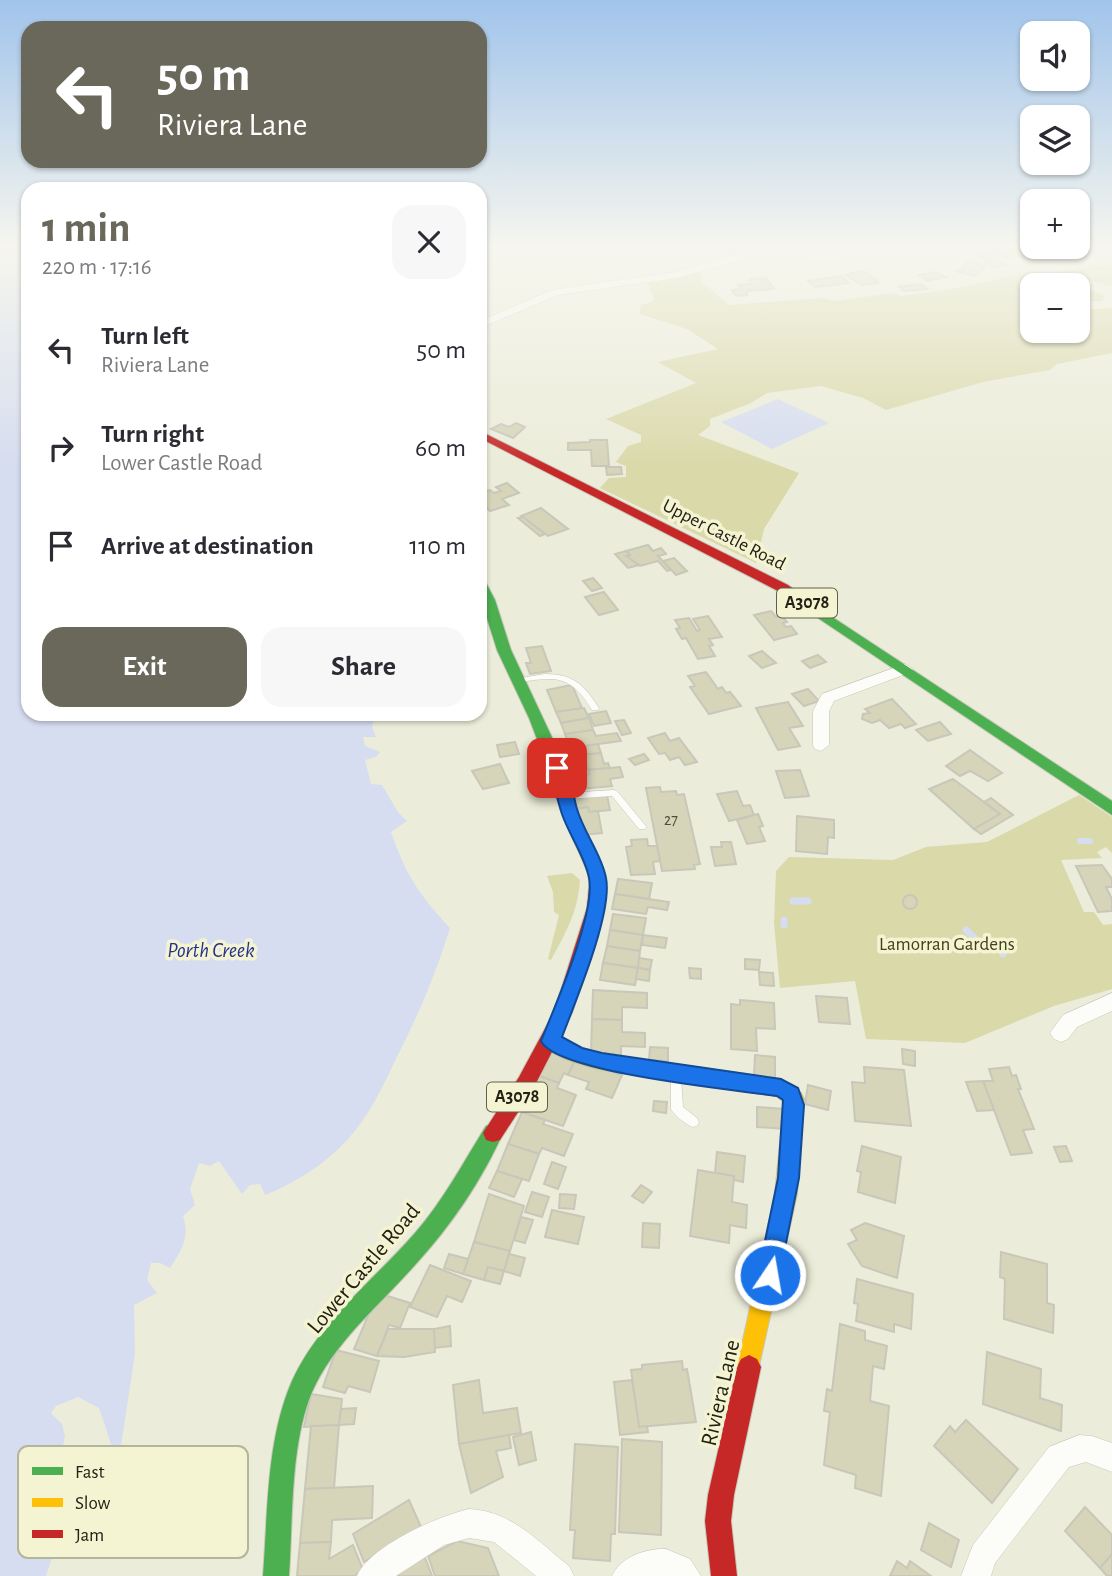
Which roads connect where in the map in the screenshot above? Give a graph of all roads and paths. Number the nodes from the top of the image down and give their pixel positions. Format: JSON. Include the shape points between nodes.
{"nodes":[{"id":1,"x":487,"y":438,"type":"edge"},
{"id":2,"x":487,"y":596,"type":"edge"},
{"id":3,"x":905,"y":669,"type":"junction"},
{"id":4,"x":519,"y":680,"type":"junction"},
{"id":5,"x":595,"y":708,"type":"dead end"},
{"id":6,"x":821,"y":745,"type":"dead end"},
{"id":7,"x":565,"y":796,"type":"junction"},
{"id":8,"x":1112,"y":809,"type":"edge"},
{"id":9,"x":642,"y":827,"type":"dead end"},
{"id":10,"x":1112,"y":1002,"type":"edge"},
{"id":11,"x":1061,"y":1033,"type":"dead end"},
{"id":12,"x":551,"y":1041,"type":"junction"},
{"id":13,"x":676,"y":1073,"type":"junction"},
{"id":14,"x":694,"y":1122,"type":"dead end"},
{"id":15,"x":1112,"y":1458,"type":"edge"},
{"id":16,"x":276,"y":1576,"type":"edge"},
{"id":17,"x":372,"y":1576,"type":"edge"},
{"id":18,"x":559,"y":1576,"type":"edge"},
{"id":19,"x":627,"y":1576,"type":"edge"},
{"id":20,"x":686,"y":1576,"type":"edge"},
{"id":21,"x":724,"y":1576,"type":"edge"},
{"id":22,"x":976,"y":1576,"type":"edge"}],
"edges":[{"from":1,"to":3,"type":"main road","name":"Upper Castle Road","number":"A3078","via":[[783,588]]},
{"from":2,"to":4,"type":"main road","name":"Lower Castle Road","number":"A3078"},
{"from":3,"to":6,"type":"street","via":[[828,698],[821,711]]},
{"from":3,"to":8,"type":"main road","name":"Upper Castle Road","number":"A3078"},
{"from":4,"to":5,"type":"lane","via":[[548,675],[568,680],[582,687]]},
{"from":4,"to":7,"type":"main road","name":"Lower Castle Road","number":"A3078","via":[[547,739]]},
{"from":7,"to":9,"type":"lane","via":[[614,793]]},
{"from":7,"to":12,"type":"main road","name":"Lower Castle Road","number":"A3078","via":[[598,877],[598,891],[592,925]]},
{"from":10,"to":11,"type":"street","via":[[1070,1021]]},
{"from":12,"to":13,"type":"main road","name":"Riviera Lane","via":[[586,1058]]},
{"from":12,"to":16,"type":"main road","name":"Lower Castle Road","number":"A3078","via":[[425,1238],[347,1322],[310,1372],[289,1431]]},
{"from":13,"to":14,"type":"lane","via":[[677,1109]]},
{"from":13,"to":21,"type":"main road","name":"Riviera Lane","via":[[781,1088],[791,1094],[794,1105],[786,1194],[721,1495]]},
{"from":15,"to":22,"type":"street","via":[[1081,1447],[1059,1457],[983,1555]]},
{"from":17,"to":18,"type":"street","via":[[411,1548],[470,1522],[501,1530]]},
{"from":19,"to":20,"type":"street","via":[[663,1563],[675,1565]]}]}
